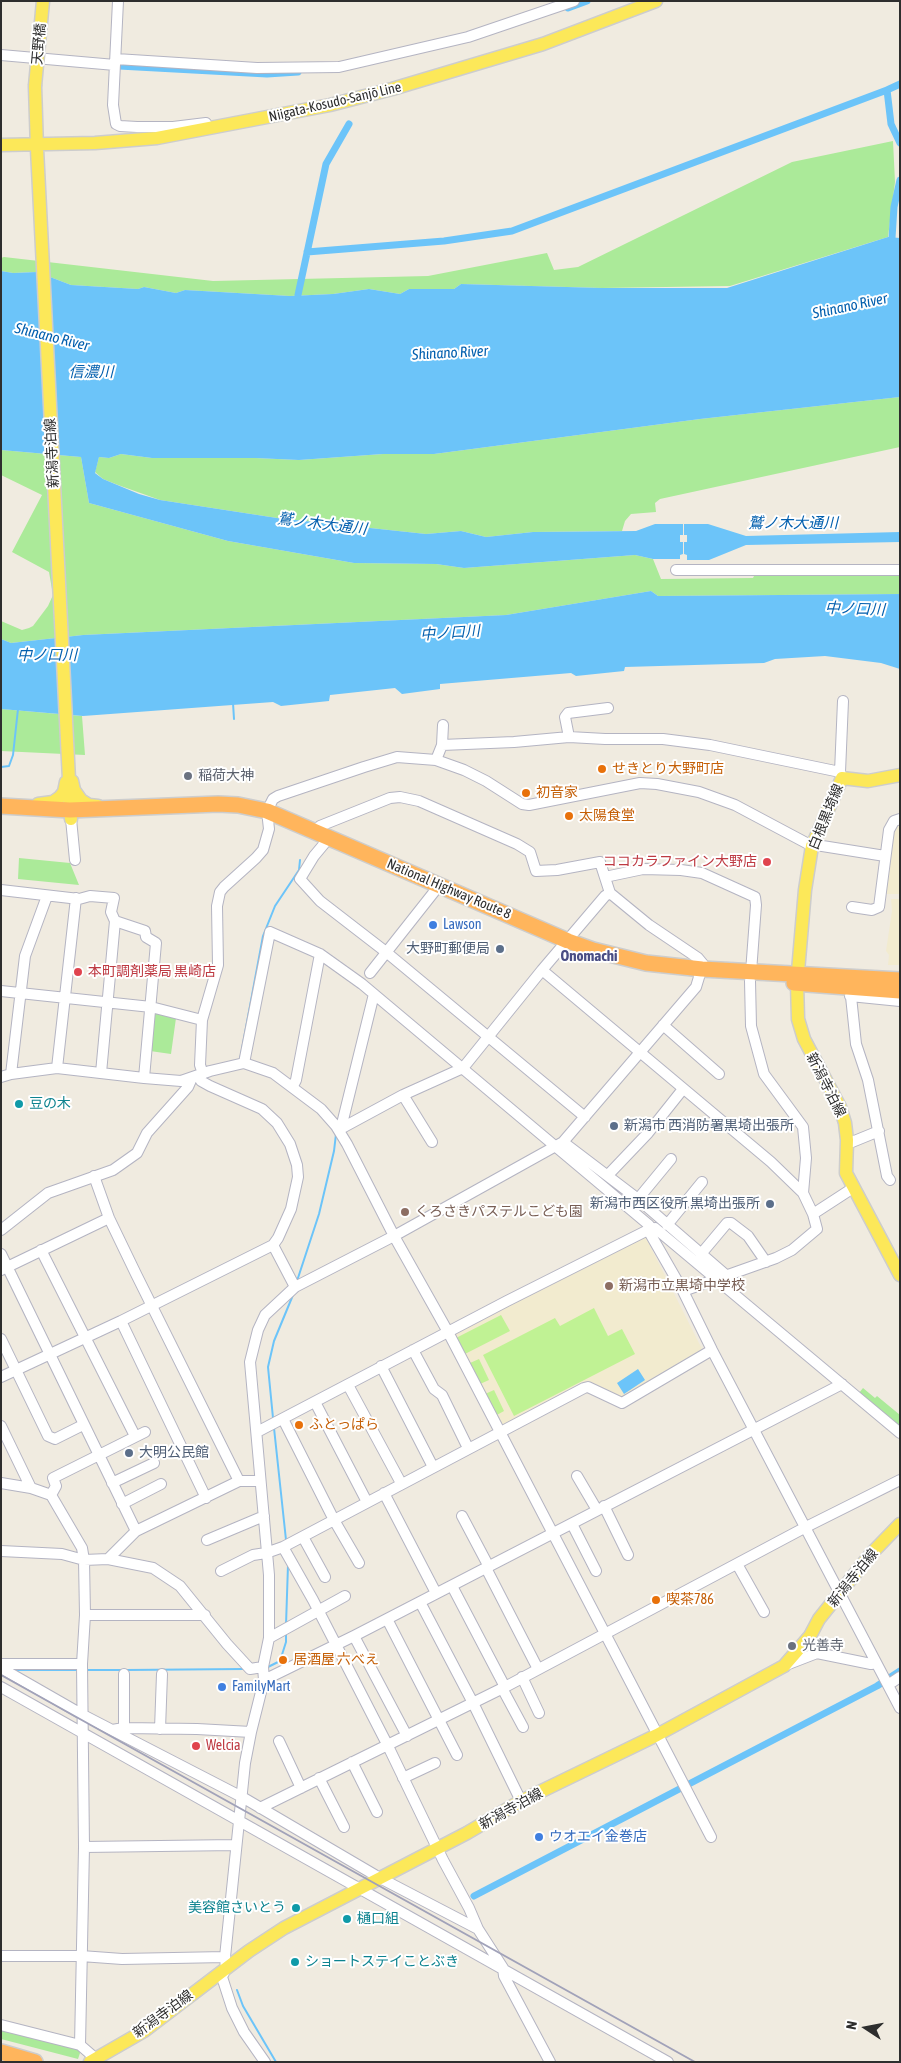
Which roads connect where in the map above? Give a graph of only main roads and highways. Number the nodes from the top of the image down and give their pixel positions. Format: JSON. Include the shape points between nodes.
{"nodes":[{"id":1,"x":43,"y":1,"type":"edge"},
{"id":2,"x":656,"y":1,"type":"edge"},
{"id":3,"x":35,"y":86,"type":"joint"},
{"id":4,"x":1,"y":145,"type":"edge"},
{"id":5,"x":37,"y":147,"type":"junction"},
{"id":6,"x":69,"y":772,"type":"junction"},
{"id":7,"x":900,"y":775,"type":"edge"},
{"id":8,"x":110,"y":809,"type":"junction"},
{"id":9,"x":4,"y":810,"type":"edge"},
{"id":10,"x":71,"y":815,"type":"junction"},
{"id":11,"x":268,"y":817,"type":"junction"},
{"id":12,"x":566,"y":943,"type":"junction"},
{"id":13,"x":797,"y":978,"type":"junction"},
{"id":14,"x":900,"y":980,"type":"edge"},
{"id":15,"x":900,"y":991,"type":"edge"},
{"id":16,"x":900,"y":1275,"type":"edge"},
{"id":17,"x":900,"y":1524,"type":"edge"},
{"id":18,"x":1,"y":2052,"type":"edge"},
{"id":19,"x":92,"y":2060,"type":"edge"},
{"id":20,"x":35,"y":2062,"type":"edge"}],
"edges":[{"from":1,"to":3,"type":"main road","name":"天野橋","bridge":true},
{"from":2,"to":5,"type":"main road","name":"Niigata-Kosudo-Sanjō Line","via":[[543,44],[392,89],[302,111],[157,138]]},
{"from":3,"to":5,"type":"main road","name":"新潟寺泊線"},
{"from":4,"to":5,"type":"main road","name":"Niigata-Kosudo-Sanjō Line"},
{"from":5,"to":6,"type":"main road","name":"新潟寺泊線"},
{"from":6,"to":8,"type":"main road","via":[[81,800]]},
{"from":6,"to":9,"type":"main road","via":[[64,792],[53,802],[17,803]]},
{"from":6,"to":10,"type":"main road","name":"新潟寺泊線"},
{"from":7,"to":13,"type":"main road","name":"白根黒埼線","via":[[868,780],[841,775],[812,846]]},
{"from":8,"to":10,"type":"highway","name":"National Highway Route 8"},
{"from":8,"to":11,"type":"highway","name":"National Highway Route 8","via":[[238,805]]},
{"from":9,"to":10,"type":"highway","name":"National Highway Route 8"},
{"from":10,"to":11,"type":"highway","name":"National Highway Route 8","via":[[220,814]]},
{"from":11,"to":12,"type":"highway","name":"National Highway Route 8","via":[[434,892]]},
{"from":11,"to":12,"type":"highway","name":"National Highway Route 8","via":[[315,831]]},
{"from":12,"to":13,"type":"highway","name":"National Highway Route 8","via":[[584,955],[656,974]]},
{"from":13,"to":14,"type":"highway","name":"National Highway Route 8"},
{"from":13,"to":15,"type":"highway","name":"National Highway Route 8","via":[[850,992]]},
{"from":13,"to":16,"type":"main road","name":"新潟寺泊線","via":[[798,1019],[804,1039],[845,1122],[846,1173]]},
{"from":17,"to":19,"type":"main road","name":"新潟寺泊線","via":[[870,1555],[784,1666],[284,1928],[226,1962],[144,2031]]},
{"from":18,"to":20,"type":"highway"}]}
